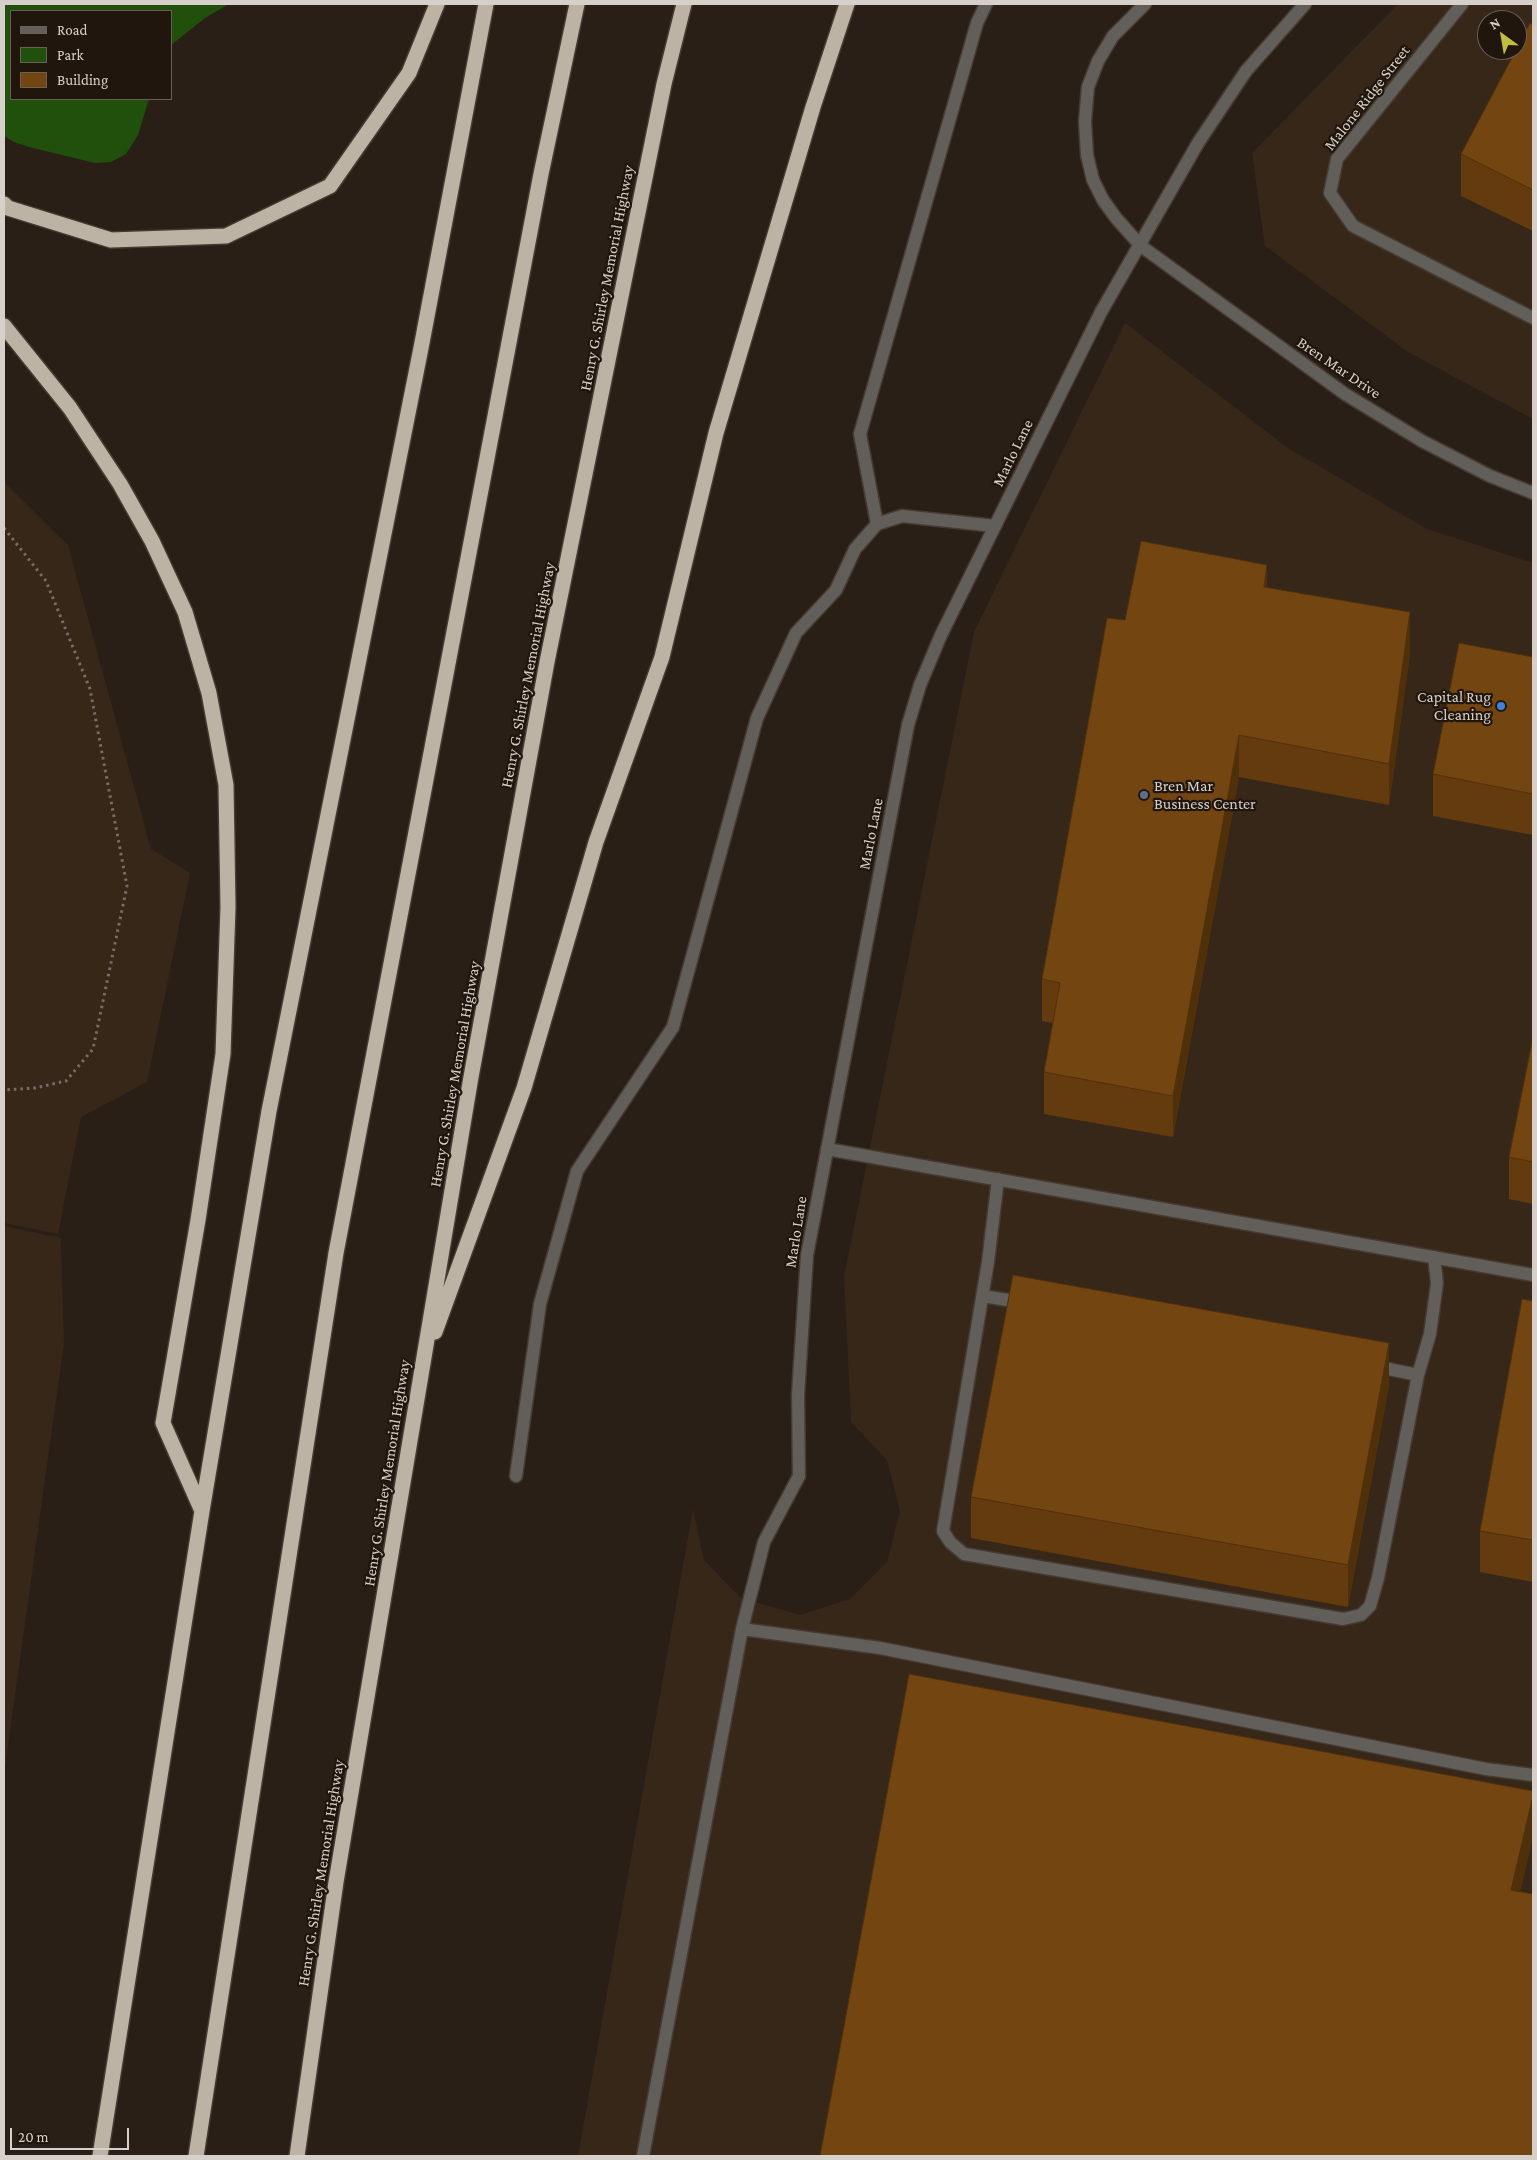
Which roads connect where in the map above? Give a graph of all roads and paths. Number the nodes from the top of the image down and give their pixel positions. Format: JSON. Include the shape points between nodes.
{"nodes":[{"id":1,"x":437,"y":4,"type":"edge"},
{"id":2,"x":486,"y":4,"type":"edge"},
{"id":3,"x":577,"y":4,"type":"edge"},
{"id":4,"x":684,"y":4,"type":"edge"},
{"id":5,"x":849,"y":4,"type":"edge"},
{"id":6,"x":986,"y":4,"type":"edge"},
{"id":7,"x":1145,"y":4,"type":"edge"},
{"id":8,"x":1304,"y":4,"type":"edge"},
{"id":9,"x":1462,"y":4,"type":"edge"},
{"id":10,"x":4,"y":204,"type":"edge"},
{"id":11,"x":1141,"y":246,"type":"junction"},
{"id":12,"x":1533,"y":318,"type":"edge"},
{"id":13,"x":4,"y":326,"type":"edge"},
{"id":14,"x":1533,"y":493,"type":"edge"},
{"id":15,"x":877,"y":524,"type":"junction"},
{"id":16,"x":995,"y":526,"type":"junction"},
{"id":17,"x":4,"y":528,"type":"edge"},
{"id":18,"x":4,"y":1090,"type":"edge"},
{"id":19,"x":827,"y":1149,"type":"junction"},
{"id":20,"x":998,"y":1179,"type":"junction"},
{"id":21,"x":1434,"y":1257,"type":"junction"},
{"id":22,"x":1533,"y":1275,"type":"edge"},
{"id":23,"x":983,"y":1296,"type":"junction"},
{"id":24,"x":1041,"y":1305,"type":"edge"},
{"id":25,"x":1360,"y":1363,"type":"edge"},
{"id":26,"x":422,"y":1366,"type":"junction"},
{"id":27,"x":1418,"y":1374,"type":"junction"},
{"id":28,"x":516,"y":1476,"type":"dead end"},
{"id":29,"x":202,"y":1511,"type":"junction"},
{"id":30,"x":742,"y":1629,"type":"junction"},
{"id":31,"x":1533,"y":1774,"type":"edge"},
{"id":32,"x":100,"y":2156,"type":"edge"},
{"id":33,"x":196,"y":2156,"type":"edge"},
{"id":34,"x":296,"y":2156,"type":"edge"},
{"id":35,"x":643,"y":2156,"type":"edge"}],
"edges":[{"from":1,"to":10,"type":"highway","via":[[409,73],[330,186],[226,236],[111,240],[8,208]]},
{"from":2,"to":29,"type":"highway","via":[[269,1111]]},
{"from":3,"to":33,"type":"highway","via":[[541,174],[336,1254]]},
{"from":4,"to":26,"type":"highway","name":"Henry G. Shirley Memorial Highway","via":[[662,93],[547,662]]},
{"from":5,"to":26,"type":"highway","via":[[839,27],[716,433],[662,658],[596,842],[524,1088]]},
{"from":6,"to":15,"type":"street","via":[[977,23],[860,434]]},
{"from":7,"to":11,"type":"street","name":"Bren Mar Drive","via":[[1113,36],[1098,61],[1088,87],[1085,121],[1087,155],[1093,180],[1102,200]]},
{"from":8,"to":11,"type":"street","via":[[1246,71],[1198,143]]},
{"from":9,"to":12,"type":"street","name":"Malone Ridge Street","via":[[1337,159],[1330,193],[1353,226]]},
{"from":11,"to":14,"type":"street","name":"Bren Mar Drive","via":[[1345,394],[1422,441],[1490,476]]},
{"from":11,"to":16,"type":"street","name":"Marlo Lane","via":[[1101,312]]},
{"from":13,"to":29,"type":"highway","via":[[70,408],[120,484],[152,541],[188,621],[209,693],[226,785],[228,907],[223,1054],[163,1423]]},
{"from":15,"to":16,"type":"street","via":[[902,516]]},
{"from":15,"to":28,"type":"street","via":[[855,549],[836,590],[796,633],[757,718],[673,1027],[577,1171],[540,1304]]},
{"from":16,"to":19,"type":"street","name":"Marlo Lane","via":[[941,636],[920,685],[908,725]]},
{"from":17,"to":18,"type":"path","via":[[46,581],[90,689],[127,886],[93,1049],[66,1081]]},
{"from":19,"to":20,"type":"street"},
{"from":19,"to":30,"type":"street","name":"Marlo Lane","via":[[807,1255],[798,1395],[799,1476],[764,1542]]},
{"from":20,"to":21,"type":"street"},
{"from":20,"to":23,"type":"street"},
{"from":21,"to":22,"type":"street"},
{"from":21,"to":27,"type":"street","via":[[1437,1283],[1430,1334]]},
{"from":23,"to":24,"type":"street"},
{"from":23,"to":27,"type":"street","via":[[943,1531],[964,1554],[1343,1619],[1361,1616],[1370,1606],[1378,1578]]},
{"from":25,"to":27,"type":"street"},
{"from":26,"to":34,"type":"highway","name":"Henry G. Shirley Memorial Highway","via":[[336,1882]]},
{"from":29,"to":32,"type":"highway"},
{"from":30,"to":31,"type":"street","via":[[880,1648],[1477,1767]]},
{"from":30,"to":35,"type":"street"}]}
